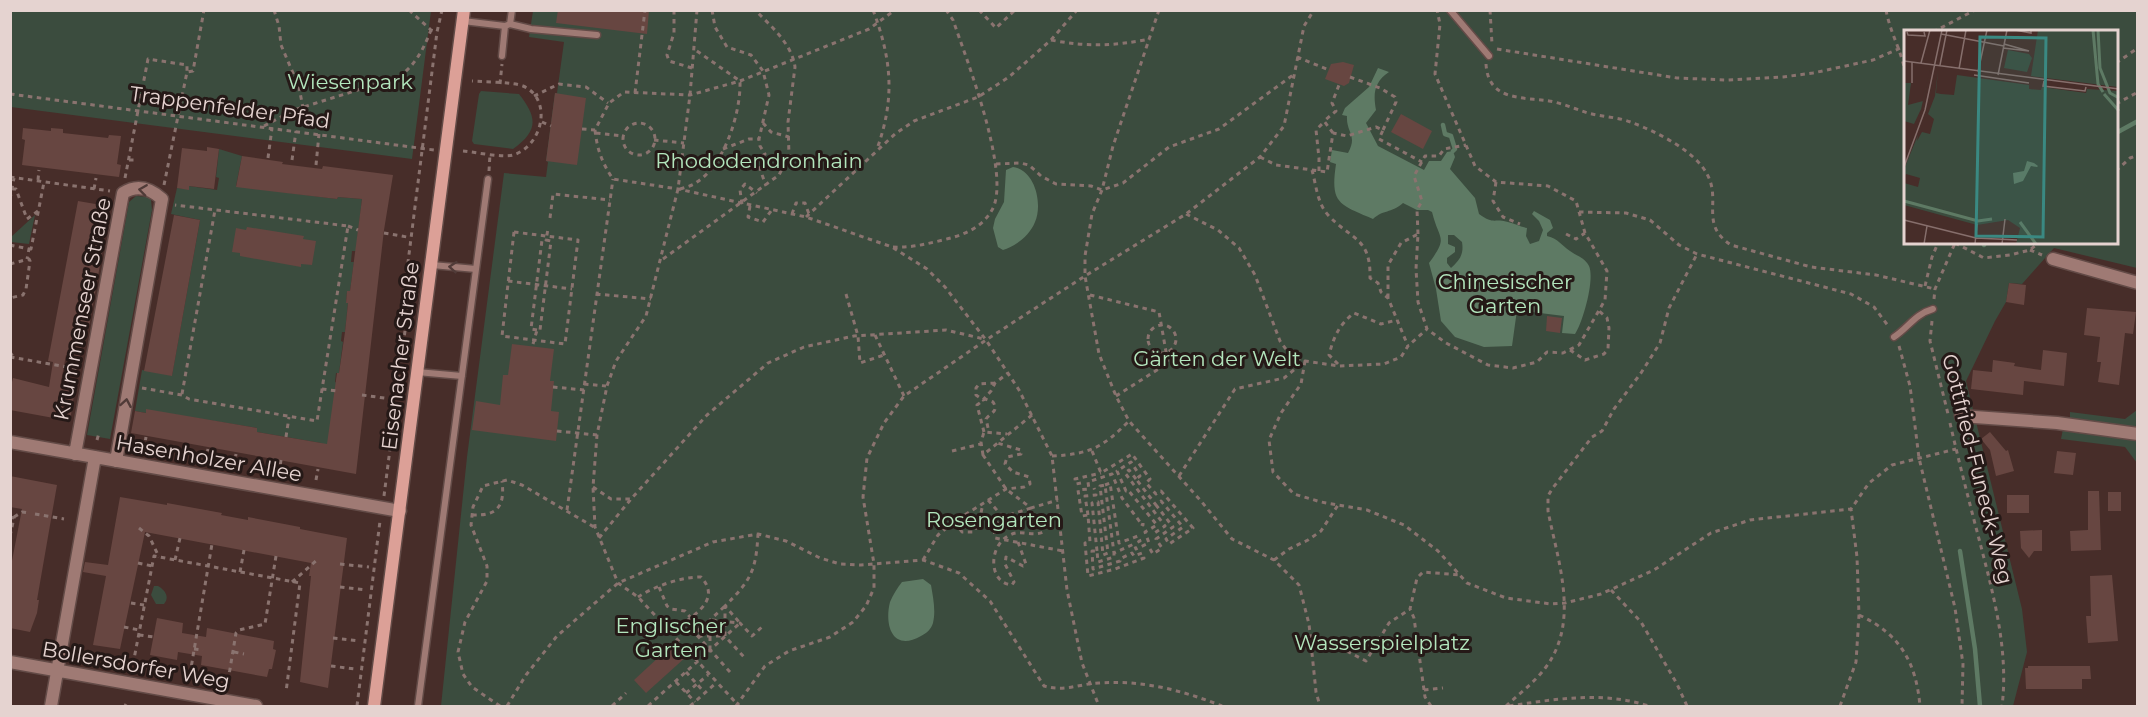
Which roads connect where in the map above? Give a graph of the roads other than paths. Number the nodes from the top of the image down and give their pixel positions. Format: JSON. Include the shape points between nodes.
{"nodes":[{"id":1,"x":512,"y":10,"type":"edge"},
{"id":2,"x":1450,"y":10,"type":"edge"},
{"id":3,"x":463,"y":16,"type":"edge"},
{"id":4,"x":508,"y":25,"type":"junction"},
{"id":5,"x":597,"y":35,"type":"dead end"},
{"id":6,"x":502,"y":56,"type":"road end"},
{"id":7,"x":1490,"y":56,"type":"road end"},
{"id":8,"x":488,"y":178,"type":"road end"},
{"id":9,"x":2053,"y":259,"type":"dead end"},
{"id":10,"x":431,"y":265,"type":"junction"},
{"id":11,"x":476,"y":269,"type":"junction"},
{"id":12,"x":2138,"y":283,"type":"edge"},
{"id":13,"x":1933,"y":309,"type":"road end"},
{"id":14,"x":1894,"y":337,"type":"road end"},
{"id":15,"x":416,"y":372,"type":"junction"},
{"id":16,"x":462,"y":376,"type":"junction"},
{"id":17,"x":1961,"y":416,"type":"dead end"},
{"id":18,"x":2138,"y":434,"type":"edge"},
{"id":19,"x":10,"y":442,"type":"edge"},
{"id":20,"x":75,"y":454,"type":"junction"},
{"id":21,"x":95,"y":457,"type":"junction"},
{"id":22,"x":116,"y":461,"type":"junction"},
{"id":23,"x":400,"y":511,"type":"junction"},
{"id":24,"x":10,"y":662,"type":"edge"},
{"id":25,"x":57,"y":671,"type":"junction"},
{"id":26,"x":51,"y":706,"type":"edge"},
{"id":27,"x":256,"y":706,"type":"edge"},
{"id":28,"x":374,"y":706,"type":"edge"},
{"id":29,"x":418,"y":706,"type":"edge"}],
"edges":[{"from":1,"to":4,"type":"lane"},
{"from":2,"to":7,"type":"lane"},
{"from":3,"to":4,"type":"lane"},
{"from":3,"to":10,"type":"street","name":"Eisenacher Straße"},
{"from":4,"to":5,"type":"lane"},
{"from":4,"to":6,"type":"lane"},
{"from":8,"to":11,"type":"lane"},
{"from":9,"to":12,"type":"street"},
{"from":11,"to":10,"type":"lane","one_way":true},
{"from":10,"to":15,"type":"street","name":"Eisenacher Straße"},
{"from":11,"to":16,"type":"lane"},
{"from":13,"to":14,"type":"lane","via":[[1922,312]]},
{"from":15,"to":16,"type":"lane"},
{"from":15,"to":23,"type":"street","name":"Eisenacher Straße"},
{"from":16,"to":29,"type":"lane"},
{"from":17,"to":18,"type":"street"},
{"from":19,"to":20,"type":"street","name":"Hasenholzer Allee"},
{"from":20,"to":21,"type":"street","name":"Hasenholzer Allee"},
{"from":22,"to":20,"type":"street","name":"Krummenseer Straße","one_way":true,"via":[[161,201],[153,191],[143,188],[123,193]]},
{"from":21,"to":22,"type":"street","name":"Hasenholzer Allee"},
{"from":21,"to":25,"type":"street"},
{"from":22,"to":23,"type":"street","name":"Hasenholzer Allee"},
{"from":23,"to":28,"type":"street","name":"Eisenacher Straße"},
{"from":24,"to":25,"type":"street","name":"Bollersdorfer Weg"},
{"from":25,"to":26,"type":"street"},
{"from":25,"to":27,"type":"street","name":"Bollersdorfer Weg"}]}
